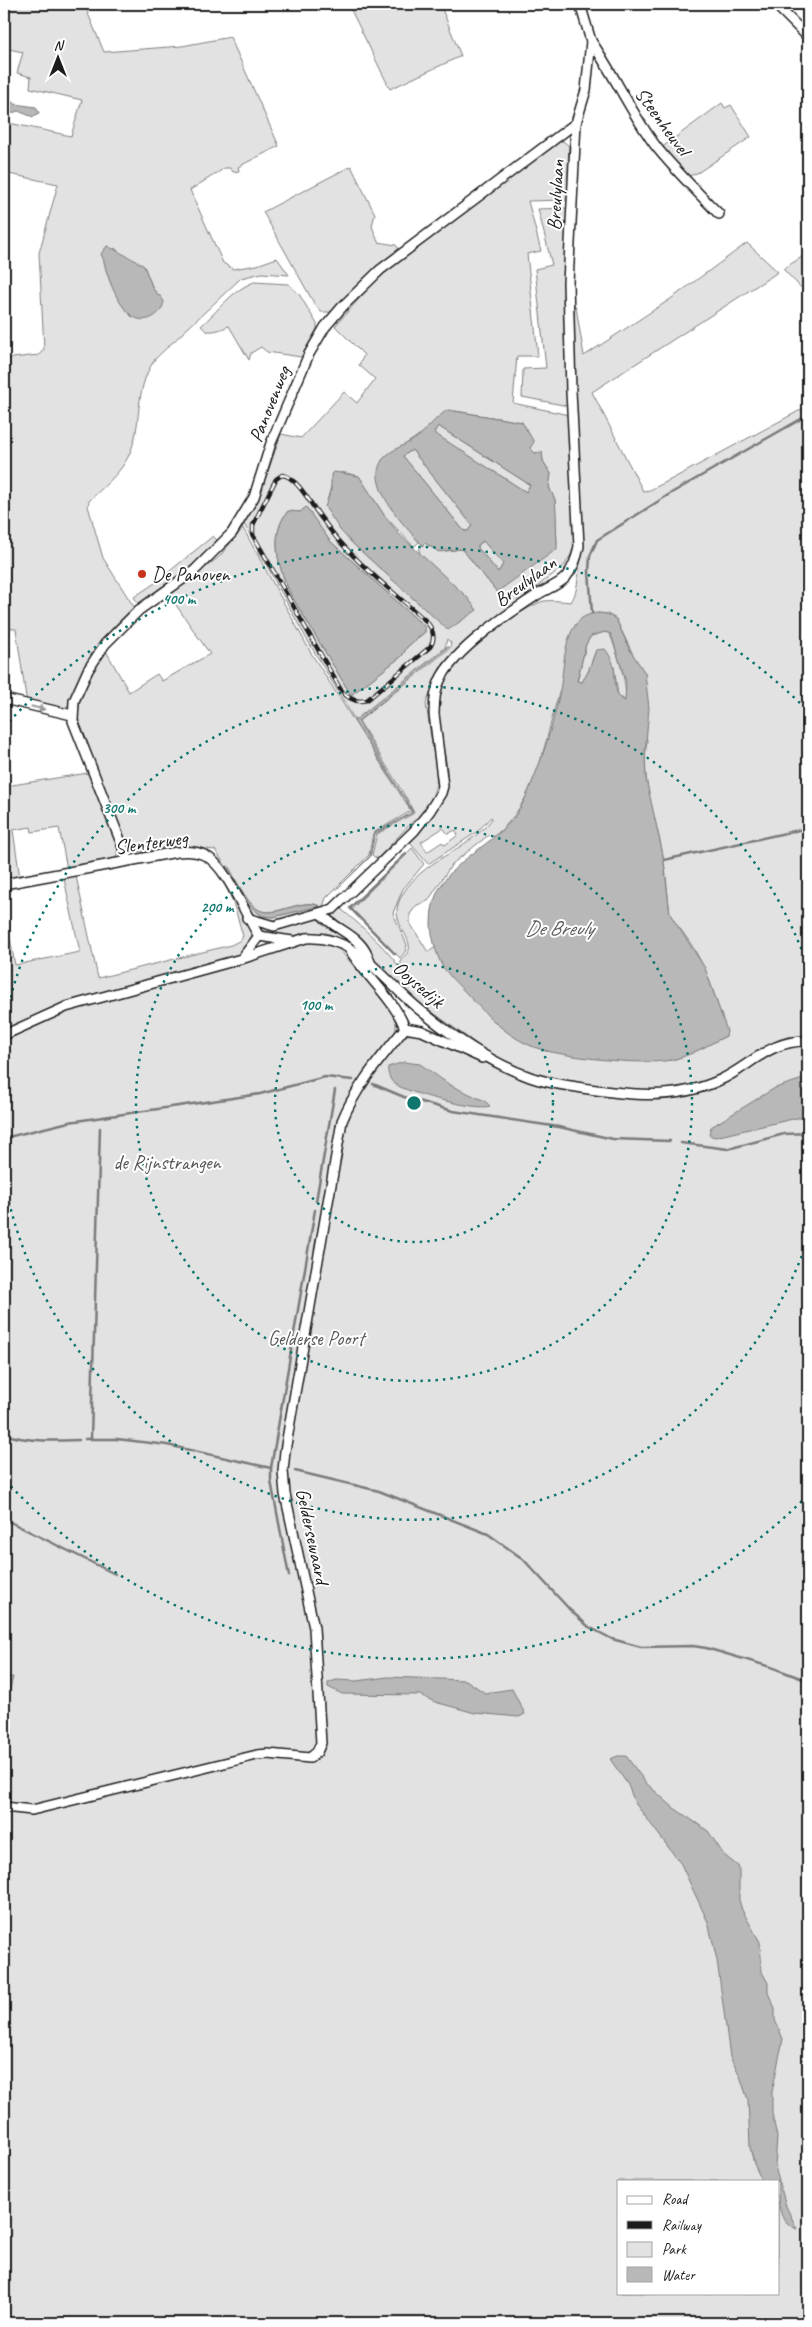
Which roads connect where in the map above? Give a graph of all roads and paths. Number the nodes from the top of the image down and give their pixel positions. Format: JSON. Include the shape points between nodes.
{"nodes":[{"id":1,"x":580,"y":4,"type":"edge"},
{"id":2,"x":775,"y":4,"type":"edge"},
{"id":3,"x":808,"y":37,"type":"edge"},
{"id":4,"x":591,"y":40,"type":"junction"},
{"id":5,"x":576,"y":123,"type":"junction"},
{"id":6,"x":719,"y":214,"type":"dead end"},
{"id":7,"x":4,"y":699,"type":"edge"},
{"id":8,"x":72,"y":715,"type":"junction"},
{"id":9,"x":128,"y":860,"type":"junction"},
{"id":10,"x":4,"y":884,"type":"edge"},
{"id":11,"x":321,"y":914,"type":"junction"},
{"id":12,"x":247,"y":918,"type":"junction"},
{"id":13,"x":259,"y":936,"type":"junction"},
{"id":14,"x":294,"y":941,"type":"junction"},
{"id":15,"x":348,"y":947,"type":"junction"},
{"id":16,"x":241,"y":959,"type":"junction"},
{"id":17,"x":371,"y":964,"type":"junction"},
{"id":18,"x":405,"y":1028,"type":"junction"},
{"id":19,"x":4,"y":1035,"type":"edge"},
{"id":20,"x":808,"y":1041,"type":"edge"},
{"id":21,"x":492,"y":1060,"type":"junction"},
{"id":22,"x":4,"y":1807,"type":"edge"}],
"edges":[{"from":1,"to":4,"type":"street"},
{"from":2,"to":3,"type":"street"},
{"from":4,"to":5,"type":"street","via":[[586,90]]},
{"from":4,"to":6,"type":"street","name":"Steenheuvel","via":[[657,148]]},
{"from":5,"to":8,"type":"street","name":"Panovenweg","via":[[380,270],[343,306],[309,354],[272,443],[254,497],[232,533],[194,571],[139,610],[105,644],[88,670],[74,701]]},
{"from":5,"to":11,"type":"street","name":"Breulylaan","via":[[568,283],[577,558],[564,579],[511,612],[450,664],[440,681],[434,702],[443,778],[441,793],[414,831],[340,903]]},
{"from":7,"to":8,"type":"street","one_way":true},
{"from":8,"to":9,"type":"street"},
{"from":9,"to":10,"type":"street","name":"Slenterweg"},
{"from":9,"to":12,"type":"street","name":"Slenterweg","via":[[182,852],[205,855],[221,868]]},
{"from":11,"to":12,"type":"street","name":"Breulylaan","via":[[274,926]]},
{"from":11,"to":17,"type":"street","via":[[355,938],[368,954]]},
{"from":12,"to":13,"type":"street","name":"Slenterweg"},
{"from":13,"to":14,"type":"street"},
{"from":13,"to":16,"type":"street"},
{"from":14,"to":15,"type":"street","name":"Ooysedijk","via":[[327,938]]},
{"from":14,"to":16,"type":"street","name":"Ooysedijk"},
{"from":15,"to":17,"type":"street","name":"Ooysedijk"},
{"from":15,"to":18,"type":"street","via":[[398,1011]]},
{"from":16,"to":19,"type":"street","name":"Ooysedijk","via":[[66,1007]]},
{"from":17,"to":21,"type":"street","name":"Ooysedijk","via":[[420,1011]]},
{"from":18,"to":21,"type":"street","via":[[422,1031]]},
{"from":18,"to":22,"type":"street","name":"Geldersewaard","via":[[361,1084],[342,1121],[285,1451],[285,1494],[314,1628],[321,1718],[321,1742],[317,1752],[310,1758],[257,1755],[32,1810]]},
{"from":20,"to":21,"type":"street","name":"Ooysedijk","via":[[778,1045],[720,1080],[700,1088],[660,1096],[621,1094],[531,1078]]}]}
